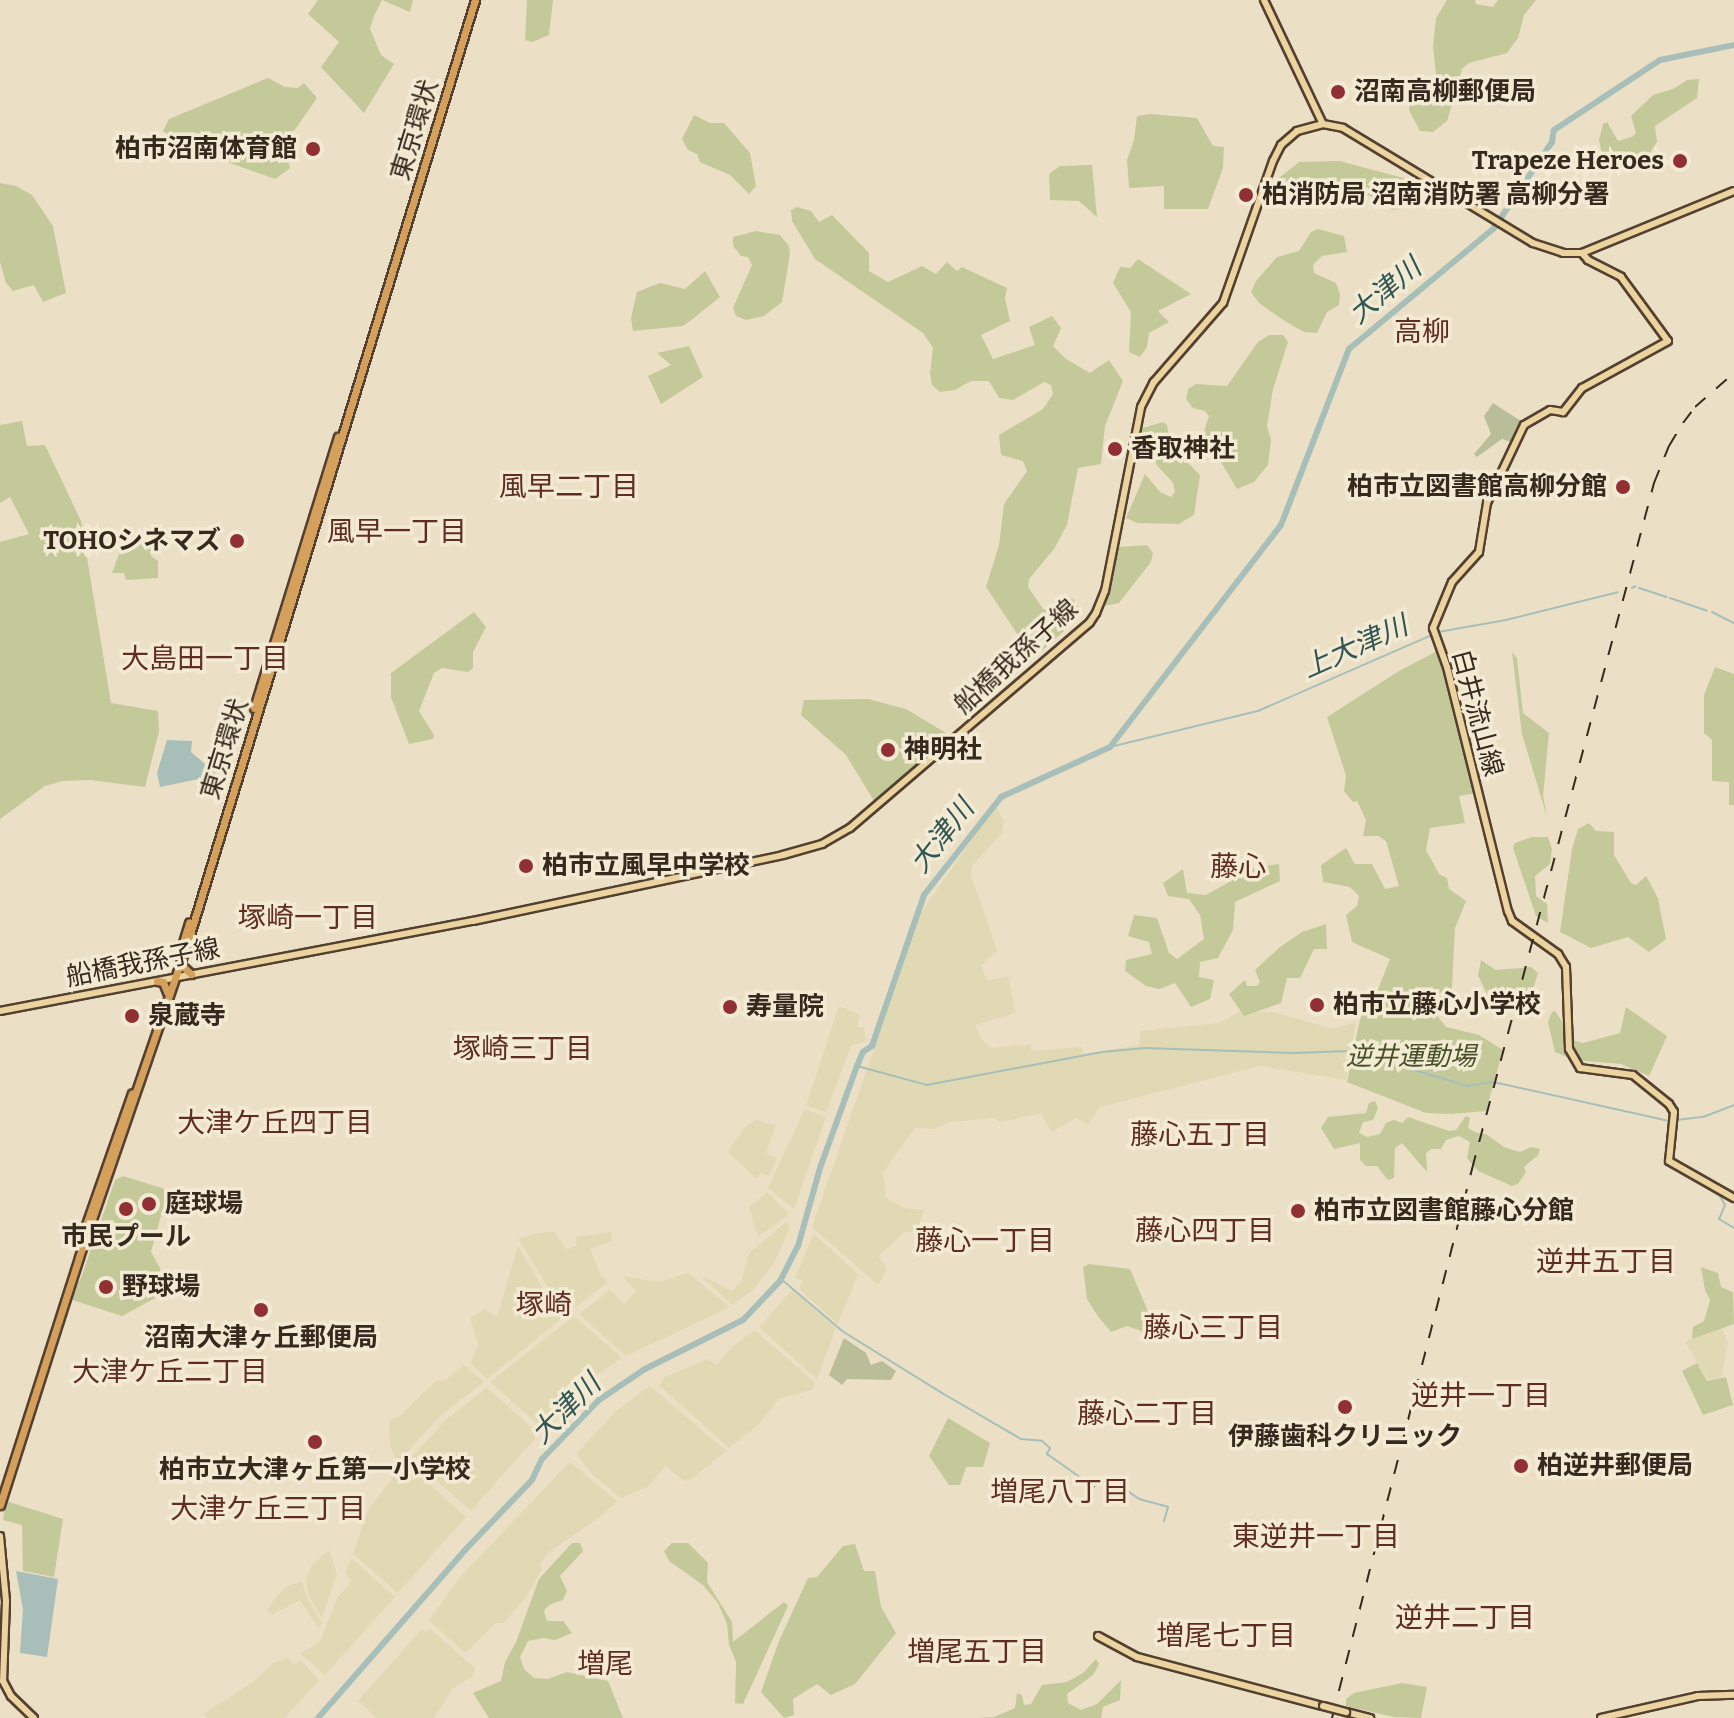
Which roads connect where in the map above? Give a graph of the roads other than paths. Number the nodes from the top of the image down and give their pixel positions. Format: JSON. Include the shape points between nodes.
{"nodes":[{"id":1,"x":473,"y":0,"type":"edge"},
{"id":2,"x":1264,"y":0,"type":"edge"},
{"id":3,"x":1323,"y":124,"type":"junction"},
{"id":4,"x":1734,"y":191,"type":"edge"},
{"id":5,"x":1582,"y":253,"type":"junction"},
{"id":6,"x":180,"y":964,"type":"junction"},
{"id":7,"x":191,"y":974,"type":"junction"},
{"id":8,"x":174,"y":977,"type":"junction"},
{"id":9,"x":157,"y":981,"type":"junction"},
{"id":10,"x":167,"y":992,"type":"junction"},
{"id":11,"x":0,"y":1011,"type":"edge"},
{"id":12,"x":1734,"y":1198,"type":"edge"},
{"id":13,"x":24,"y":1421,"type":"junction"},
{"id":14,"x":20,"y":1436,"type":"junction"},
{"id":15,"x":0,"y":1490,"type":"edge"},
{"id":16,"x":0,"y":1505,"type":"edge"},
{"id":17,"x":0,"y":1536,"type":"edge"},
{"id":18,"x":1098,"y":1636,"type":"dead end"},
{"id":19,"x":1734,"y":1695,"type":"edge"},
{"id":20,"x":34,"y":1718,"type":"edge"},
{"id":21,"x":1370,"y":1718,"type":"edge"},
{"id":22,"x":1601,"y":1718,"type":"edge"}],
"edges":[{"from":1,"to":6,"type":"highway","name":"東京環状"},
{"from":1,"to":8,"type":"highway","name":"東京環状"},
{"from":2,"to":3,"type":"main road"},
{"from":3,"to":5,"type":"main road","via":[[1358,135],[1552,251]]},
{"from":3,"to":7,"type":"main road","name":"船橋我孫子線","via":[[1297,131],[1281,145],[1223,303],[1144,399],[1096,613],[850,828],[822,844],[783,855]]},
{"from":4,"to":5,"type":"main road"},
{"from":5,"to":12,"type":"main road","name":"白井流山線","via":[[1621,277],[1668,341],[1582,388],[1563,412],[1550,410],[1527,422],[1487,503],[1479,552],[1452,582],[1433,628],[1508,911],[1512,921],[1558,954],[1566,967],[1569,1049],[1580,1068],[1633,1075],[1669,1104],[1674,1112],[1669,1161]]},
{"from":6,"to":7,"type":"highway"},
{"from":6,"to":8,"type":"highway","name":"東京環状"},
{"from":7,"to":8,"type":"main road","name":"船橋我孫子線"},
{"from":8,"to":9,"type":"main road","name":"船橋我孫子線"},
{"from":8,"to":10,"type":"highway","name":"東京環状"},
{"from":8,"to":13,"type":"highway","name":"東京環状"},
{"from":9,"to":10,"type":"highway"},
{"from":9,"to":11,"type":"main road","name":"船橋我孫子線"},
{"from":10,"to":13,"type":"highway","name":"東京環状"},
{"from":13,"to":14,"type":"highway","name":"東京環状"},
{"from":14,"to":15,"type":"highway","name":"東京環状"},
{"from":14,"to":16,"type":"highway","name":"東京環状"},
{"from":17,"to":20,"type":"main road","via":[[6,1601],[3,1681]]},
{"from":18,"to":21,"type":"main road","bridge":true,"via":[[1137,1657]]},
{"from":19,"to":22,"type":"main road","via":[[1698,1696]]}]}
